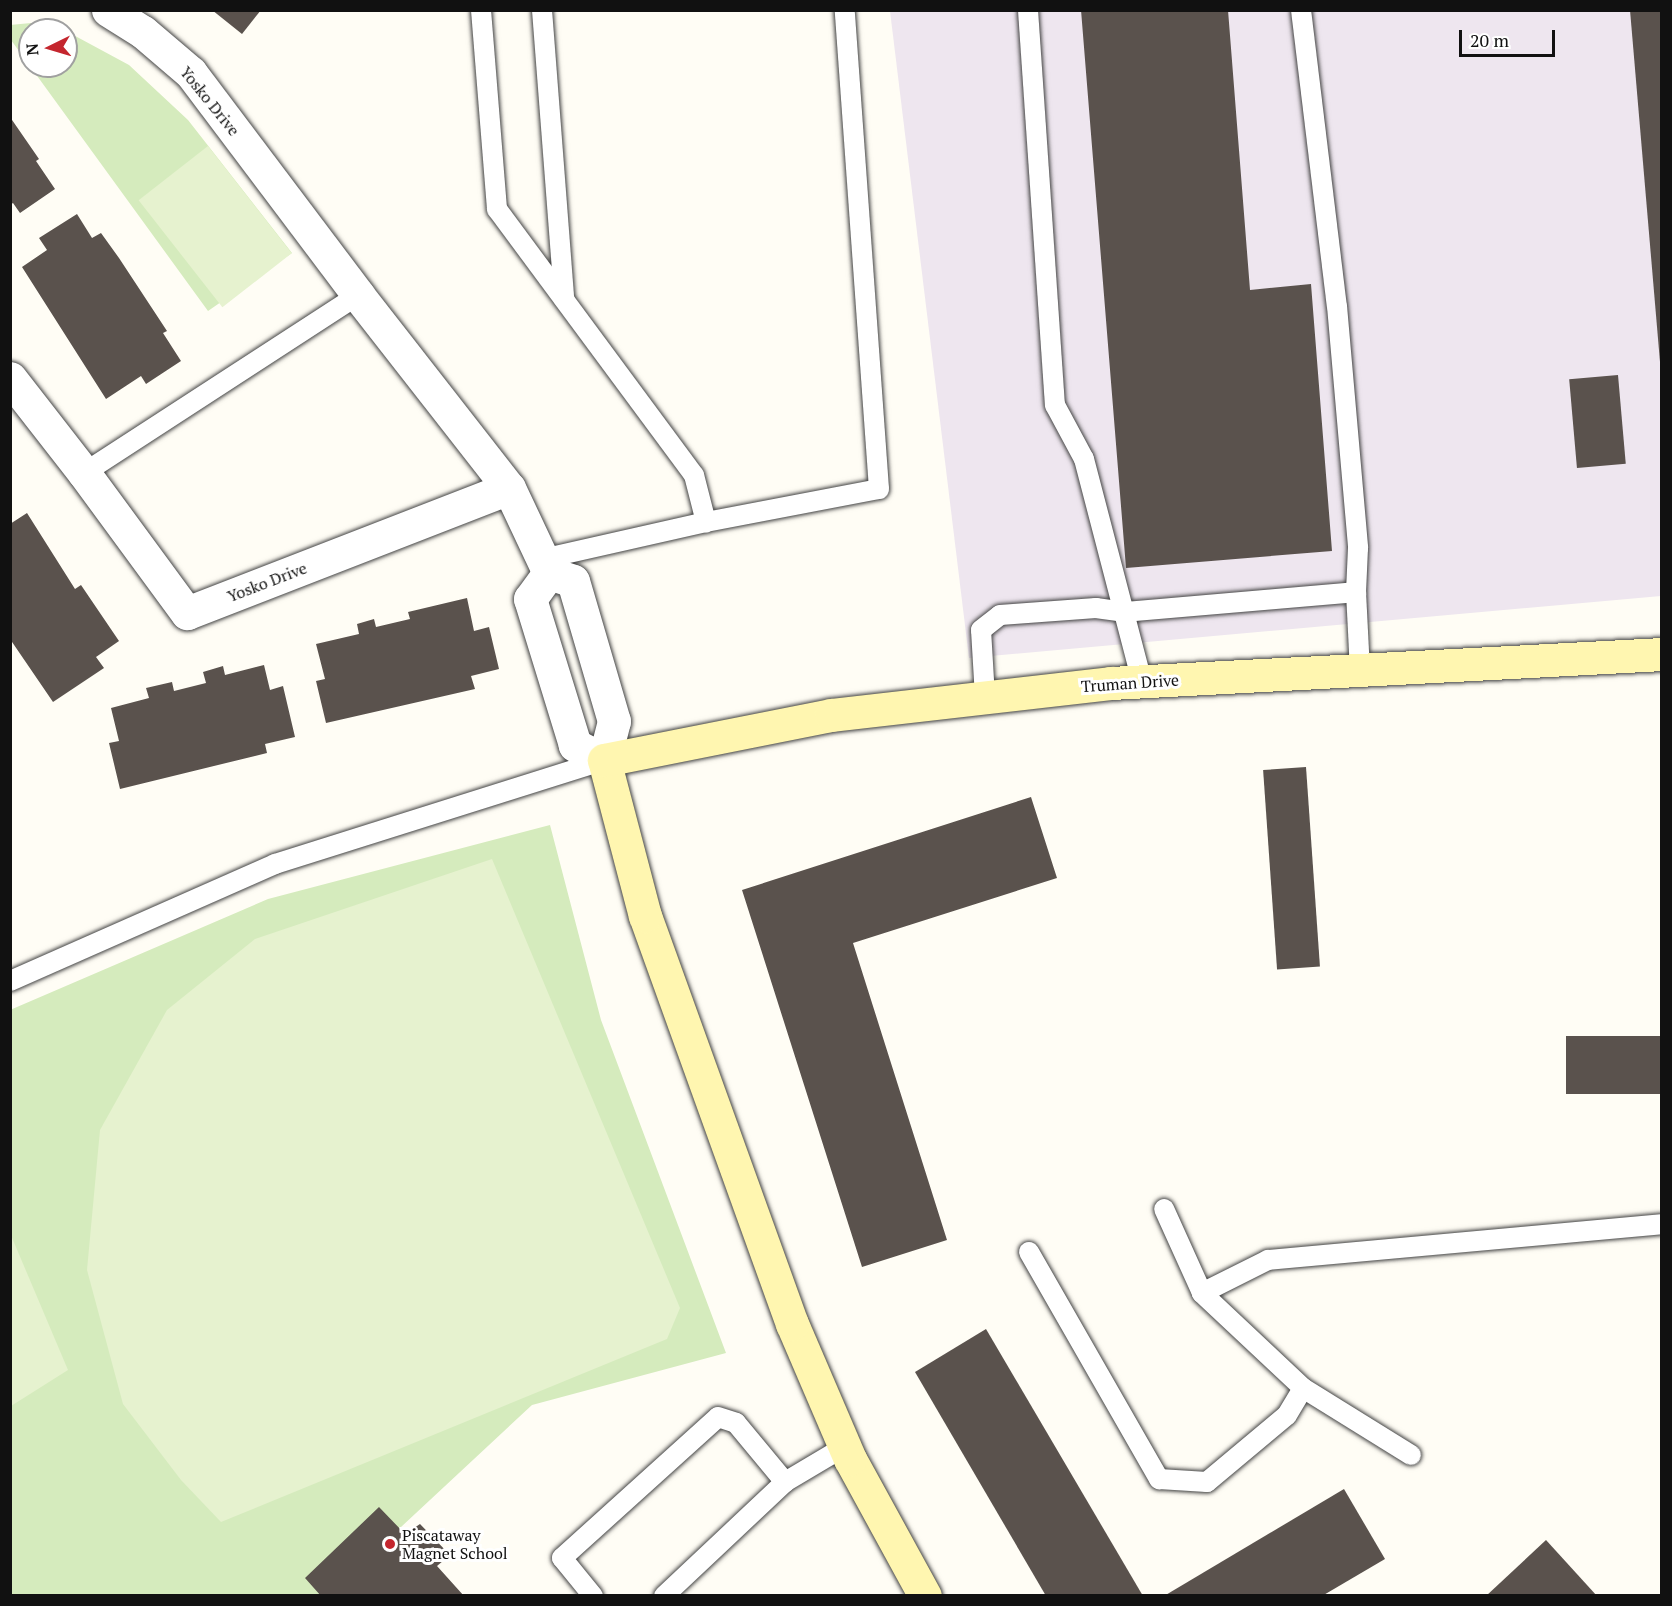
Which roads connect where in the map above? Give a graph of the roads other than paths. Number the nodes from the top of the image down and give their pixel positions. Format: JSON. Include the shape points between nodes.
{"nodes":[{"id":1,"x":108,"y":10,"type":"edge"},
{"id":2,"x":481,"y":10,"type":"edge"},
{"id":3,"x":542,"y":10,"type":"edge"},
{"id":4,"x":845,"y":10,"type":"edge"},
{"id":5,"x":1028,"y":10,"type":"edge"},
{"id":6,"x":1301,"y":10,"type":"edge"},
{"id":7,"x":358,"y":296,"type":"junction"},
{"id":8,"x":564,"y":299,"type":"junction"},
{"id":9,"x":10,"y":378,"type":"edge"},
{"id":10,"x":84,"y":472,"type":"junction"},
{"id":11,"x":509,"y":488,"type":"junction"},
{"id":12,"x":706,"y":522,"type":"junction"},
{"id":13,"x":546,"y":566,"type":"junction"},
{"id":14,"x":1356,"y":592,"type":"junction"},
{"id":15,"x":1124,"y":612,"type":"junction"},
{"id":16,"x":1662,"y":654,"type":"edge"},
{"id":17,"x":1360,"y":670,"type":"junction"},
{"id":18,"x":1142,"y":681,"type":"junction"},
{"id":19,"x":986,"y":697,"type":"junction"},
{"id":20,"x":604,"y":760,"type":"junction"},
{"id":21,"x":10,"y":981,"type":"edge"},
{"id":22,"x":1164,"y":1209,"type":"dead end"},
{"id":23,"x":1662,"y":1224,"type":"edge"},
{"id":24,"x":1029,"y":1252,"type":"dead end"},
{"id":25,"x":1202,"y":1293,"type":"junction"},
{"id":26,"x":1303,"y":1388,"type":"junction"},
{"id":27,"x":844,"y":1447,"type":"junction"},
{"id":28,"x":1411,"y":1455,"type":"dead end"},
{"id":29,"x":784,"y":1482,"type":"junction"},
{"id":30,"x":593,"y":1596,"type":"edge"},
{"id":31,"x":664,"y":1596,"type":"edge"},
{"id":32,"x":925,"y":1596,"type":"edge"}],
"edges":[{"from":1,"to":7,"type":"street","name":"Yosko Drive","via":[[143,32],[192,73]]},
{"from":2,"to":8,"type":"lane","via":[[497,209]]},
{"from":3,"to":8,"type":"lane"},
{"from":4,"to":12,"type":"lane","via":[[879,489]]},
{"from":5,"to":15,"type":"lane","via":[[1055,405],[1084,459]]},
{"from":6,"to":14,"type":"lane","via":[[1337,306],[1358,548]]},
{"from":7,"to":10,"type":"lane"},
{"from":7,"to":11,"type":"street","name":"Yosko Drive"},
{"from":8,"to":12,"type":"lane","via":[[694,475]]},
{"from":9,"to":10,"type":"street","name":"Yosko Drive"},
{"from":10,"to":11,"type":"street","name":"Yosko Drive","via":[[187,613]]},
{"from":11,"to":13,"type":"street","name":"Yosko Drive"},
{"from":12,"to":13,"type":"lane"},
{"from":13,"to":20,"type":"street","via":[[573,580],[581,603],[614,721]]},
{"from":13,"to":20,"type":"street","via":[[530,599],[575,745]]},
{"from":14,"to":15,"type":"lane"},
{"from":14,"to":17,"type":"lane"},
{"from":15,"to":18,"type":"lane"},
{"from":15,"to":19,"type":"lane","via":[[1096,608],[1000,615],[987,622],[981,630]]},
{"from":16,"to":17,"type":"street","name":"Truman Drive"},
{"from":17,"to":18,"type":"street","name":"Truman Drive"},
{"from":18,"to":19,"type":"street","name":"Truman Drive"},
{"from":19,"to":20,"type":"street","name":"Truman Drive","via":[[831,715]]},
{"from":20,"to":21,"type":"lane","via":[[275,864]]},
{"from":20,"to":27,"type":"street","via":[[645,916],[792,1324]]},
{"from":22,"to":25,"type":"lane"},
{"from":23,"to":25,"type":"lane","via":[[1268,1260]]},
{"from":24,"to":26,"type":"lane","via":[[1159,1479],[1207,1482],[1287,1415]]},
{"from":25,"to":26,"type":"lane"},
{"from":26,"to":28,"type":"lane"},
{"from":27,"to":29,"type":"lane"},
{"from":27,"to":32,"type":"street"},
{"from":29,"to":30,"type":"lane","via":[[736,1423],[717,1417],[562,1557]]},
{"from":29,"to":31,"type":"lane"}]}
